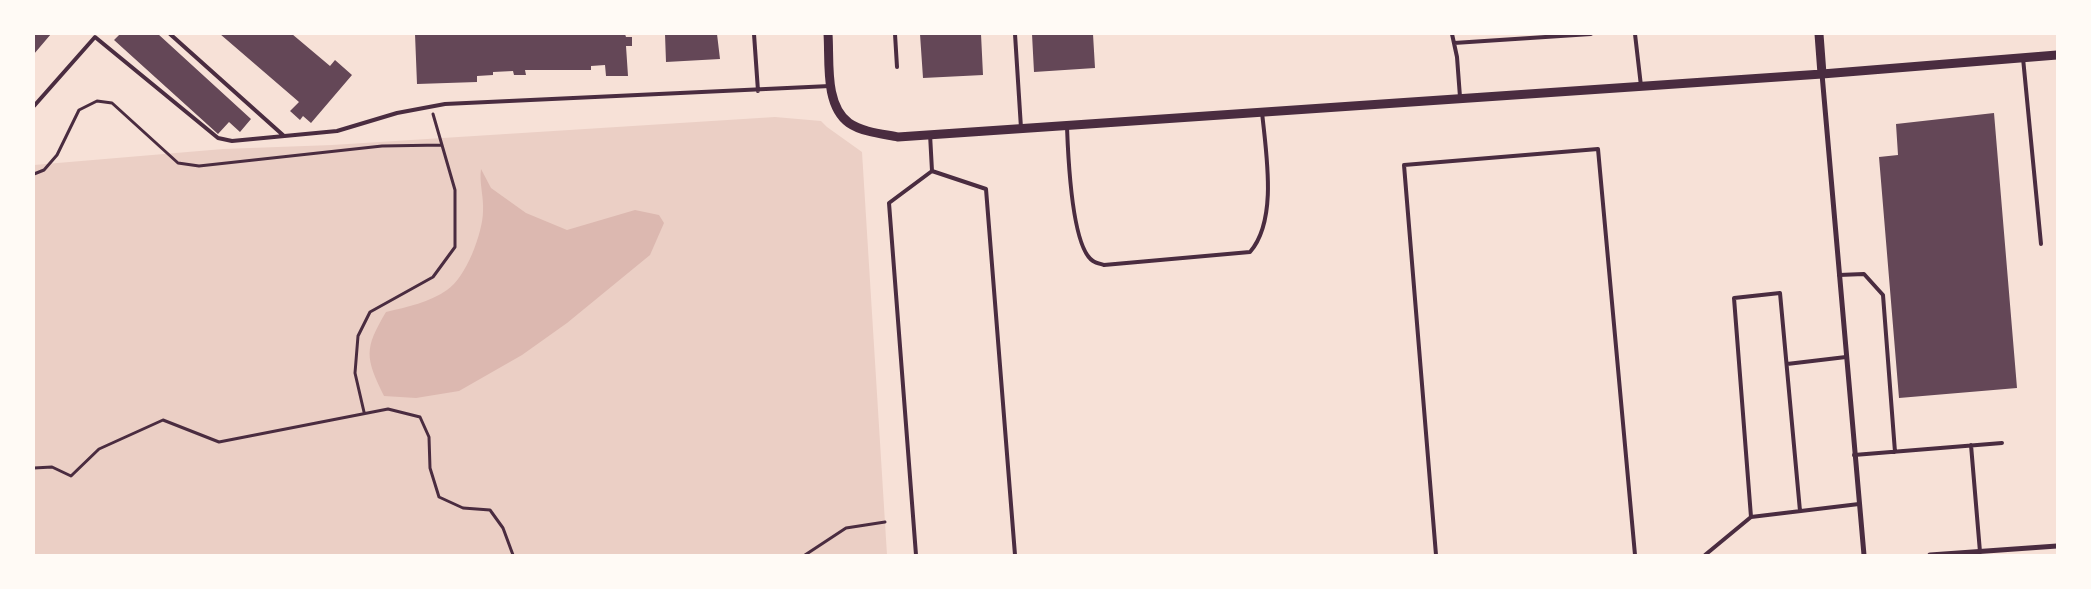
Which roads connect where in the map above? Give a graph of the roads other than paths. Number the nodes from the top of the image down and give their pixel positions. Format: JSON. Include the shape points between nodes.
{"nodes":[{"id":1,"x":170,"y":34,"type":"edge"},
{"id":2,"x":754,"y":34,"type":"edge"},
{"id":3,"x":828,"y":34,"type":"edge"},
{"id":4,"x":895,"y":34,"type":"edge"},
{"id":5,"x":1015,"y":34,"type":"edge"},
{"id":6,"x":1452,"y":34,"type":"edge"},
{"id":7,"x":1591,"y":34,"type":"edge"},
{"id":8,"x":1635,"y":34,"type":"edge"},
{"id":9,"x":1819,"y":34,"type":"edge"},
{"id":10,"x":96,"y":35,"type":"edge"},
{"id":11,"x":1454,"y":44,"type":"junction"},
{"id":12,"x":2057,"y":55,"type":"edge"},
{"id":13,"x":2023,"y":58,"type":"junction"},
{"id":14,"x":897,"y":66,"type":"dead end"},
{"id":15,"x":1822,"y":74,"type":"junction"},
{"id":16,"x":830,"y":86,"type":"junction"},
{"id":17,"x":1641,"y":86,"type":"junction"},
{"id":18,"x":758,"y":91,"type":"junction"},
{"id":19,"x":1460,"y":97,"type":"junction"},
{"id":20,"x":34,"y":106,"type":"edge"},
{"id":21,"x":1262,"y":111,"type":"junction"},
{"id":22,"x":1066,"y":124,"type":"junction"},
{"id":23,"x":1021,"y":128,"type":"junction"},
{"id":24,"x":930,"y":134,"type":"junction"},
{"id":25,"x":284,"y":136,"type":"junction"},
{"id":26,"x":932,"y":171,"type":"junction"},
{"id":27,"x":2041,"y":244,"type":"dead end"},
{"id":28,"x":1839,"y":276,"type":"junction"},
{"id":29,"x":1846,"y":357,"type":"junction"},
{"id":30,"x":1787,"y":364,"type":"junction"},
{"id":31,"x":2002,"y":443,"type":"dead end"},
{"id":32,"x":1971,"y":445,"type":"junction"},
{"id":33,"x":1894,"y":452,"type":"junction"},
{"id":34,"x":1854,"y":455,"type":"junction"},
{"id":35,"x":1859,"y":504,"type":"junction"},
{"id":36,"x":1800,"y":511,"type":"junction"},
{"id":37,"x":1752,"y":516,"type":"junction"},
{"id":38,"x":2057,"y":546,"type":"edge"},
{"id":39,"x":1980,"y":552,"type":"junction"},
{"id":40,"x":916,"y":555,"type":"edge"},
{"id":41,"x":1015,"y":555,"type":"edge"},
{"id":42,"x":1436,"y":555,"type":"edge"},
{"id":43,"x":1635,"y":555,"type":"edge"},
{"id":44,"x":1705,"y":555,"type":"edge"},
{"id":45,"x":1864,"y":555,"type":"edge"},
{"id":46,"x":1930,"y":555,"type":"edge"}],
"edges":[{"from":1,"to":25,"type":"lane"},
{"from":2,"to":18,"type":"lane"},
{"from":3,"to":16,"type":"street"},
{"from":4,"to":14,"type":"lane"},
{"from":5,"to":23,"type":"lane"},
{"from":6,"to":11,"type":"lane"},
{"from":7,"to":11,"type":"lane"},
{"from":8,"to":17,"type":"lane"},
{"from":9,"to":15,"type":"street"},
{"from":10,"to":20,"type":"lane"},
{"from":10,"to":25,"type":"lane","via":[[218,138],[232,141]]},
{"from":11,"to":19,"type":"lane"},
{"from":12,"to":13,"type":"street"},
{"from":13,"to":15,"type":"street"},
{"from":13,"to":27,"type":"lane"},
{"from":15,"to":17,"type":"street"},
{"from":15,"to":28,"type":"street"},
{"from":16,"to":18,"type":"lane"},
{"from":16,"to":24,"type":"street","via":[[837,108],[849,123],[898,137]]},
{"from":17,"to":19,"type":"street"},
{"from":18,"to":25,"type":"lane","via":[[455,103],[397,113],[337,131]]},
{"from":19,"to":21,"type":"street"},
{"from":21,"to":22,"type":"street"},
{"from":21,"to":22,"type":"lane","via":[[1268,166],[1266,222],[1257,245],[1250,252],[1104,265],[1092,261],[1080,242],[1069,178]]},
{"from":22,"to":23,"type":"street"},
{"from":23,"to":24,"type":"street"},
{"from":24,"to":26,"type":"lane"},
{"from":26,"to":40,"type":"lane","via":[[889,203]]},
{"from":26,"to":41,"type":"lane","via":[[986,188]]},
{"from":28,"to":29,"type":"street"},
{"from":28,"to":33,"type":"lane","via":[[1864,274],[1882,295]]},
{"from":29,"to":30,"type":"lane"},
{"from":29,"to":34,"type":"street"},
{"from":30,"to":36,"type":"lane"},
{"from":30,"to":37,"type":"lane","via":[[1780,293],[1734,298]]},
{"from":31,"to":32,"type":"lane"},
{"from":32,"to":33,"type":"lane"},
{"from":32,"to":39,"type":"lane"},
{"from":33,"to":34,"type":"lane"},
{"from":34,"to":35,"type":"street"},
{"from":35,"to":36,"type":"lane"},
{"from":35,"to":45,"type":"street"},
{"from":36,"to":37,"type":"lane"},
{"from":37,"to":44,"type":"lane"},
{"from":38,"to":39,"type":"street"},
{"from":39,"to":46,"type":"street"},
{"from":42,"to":43,"type":"lane","via":[[1404,165],[1598,149]]}]}
